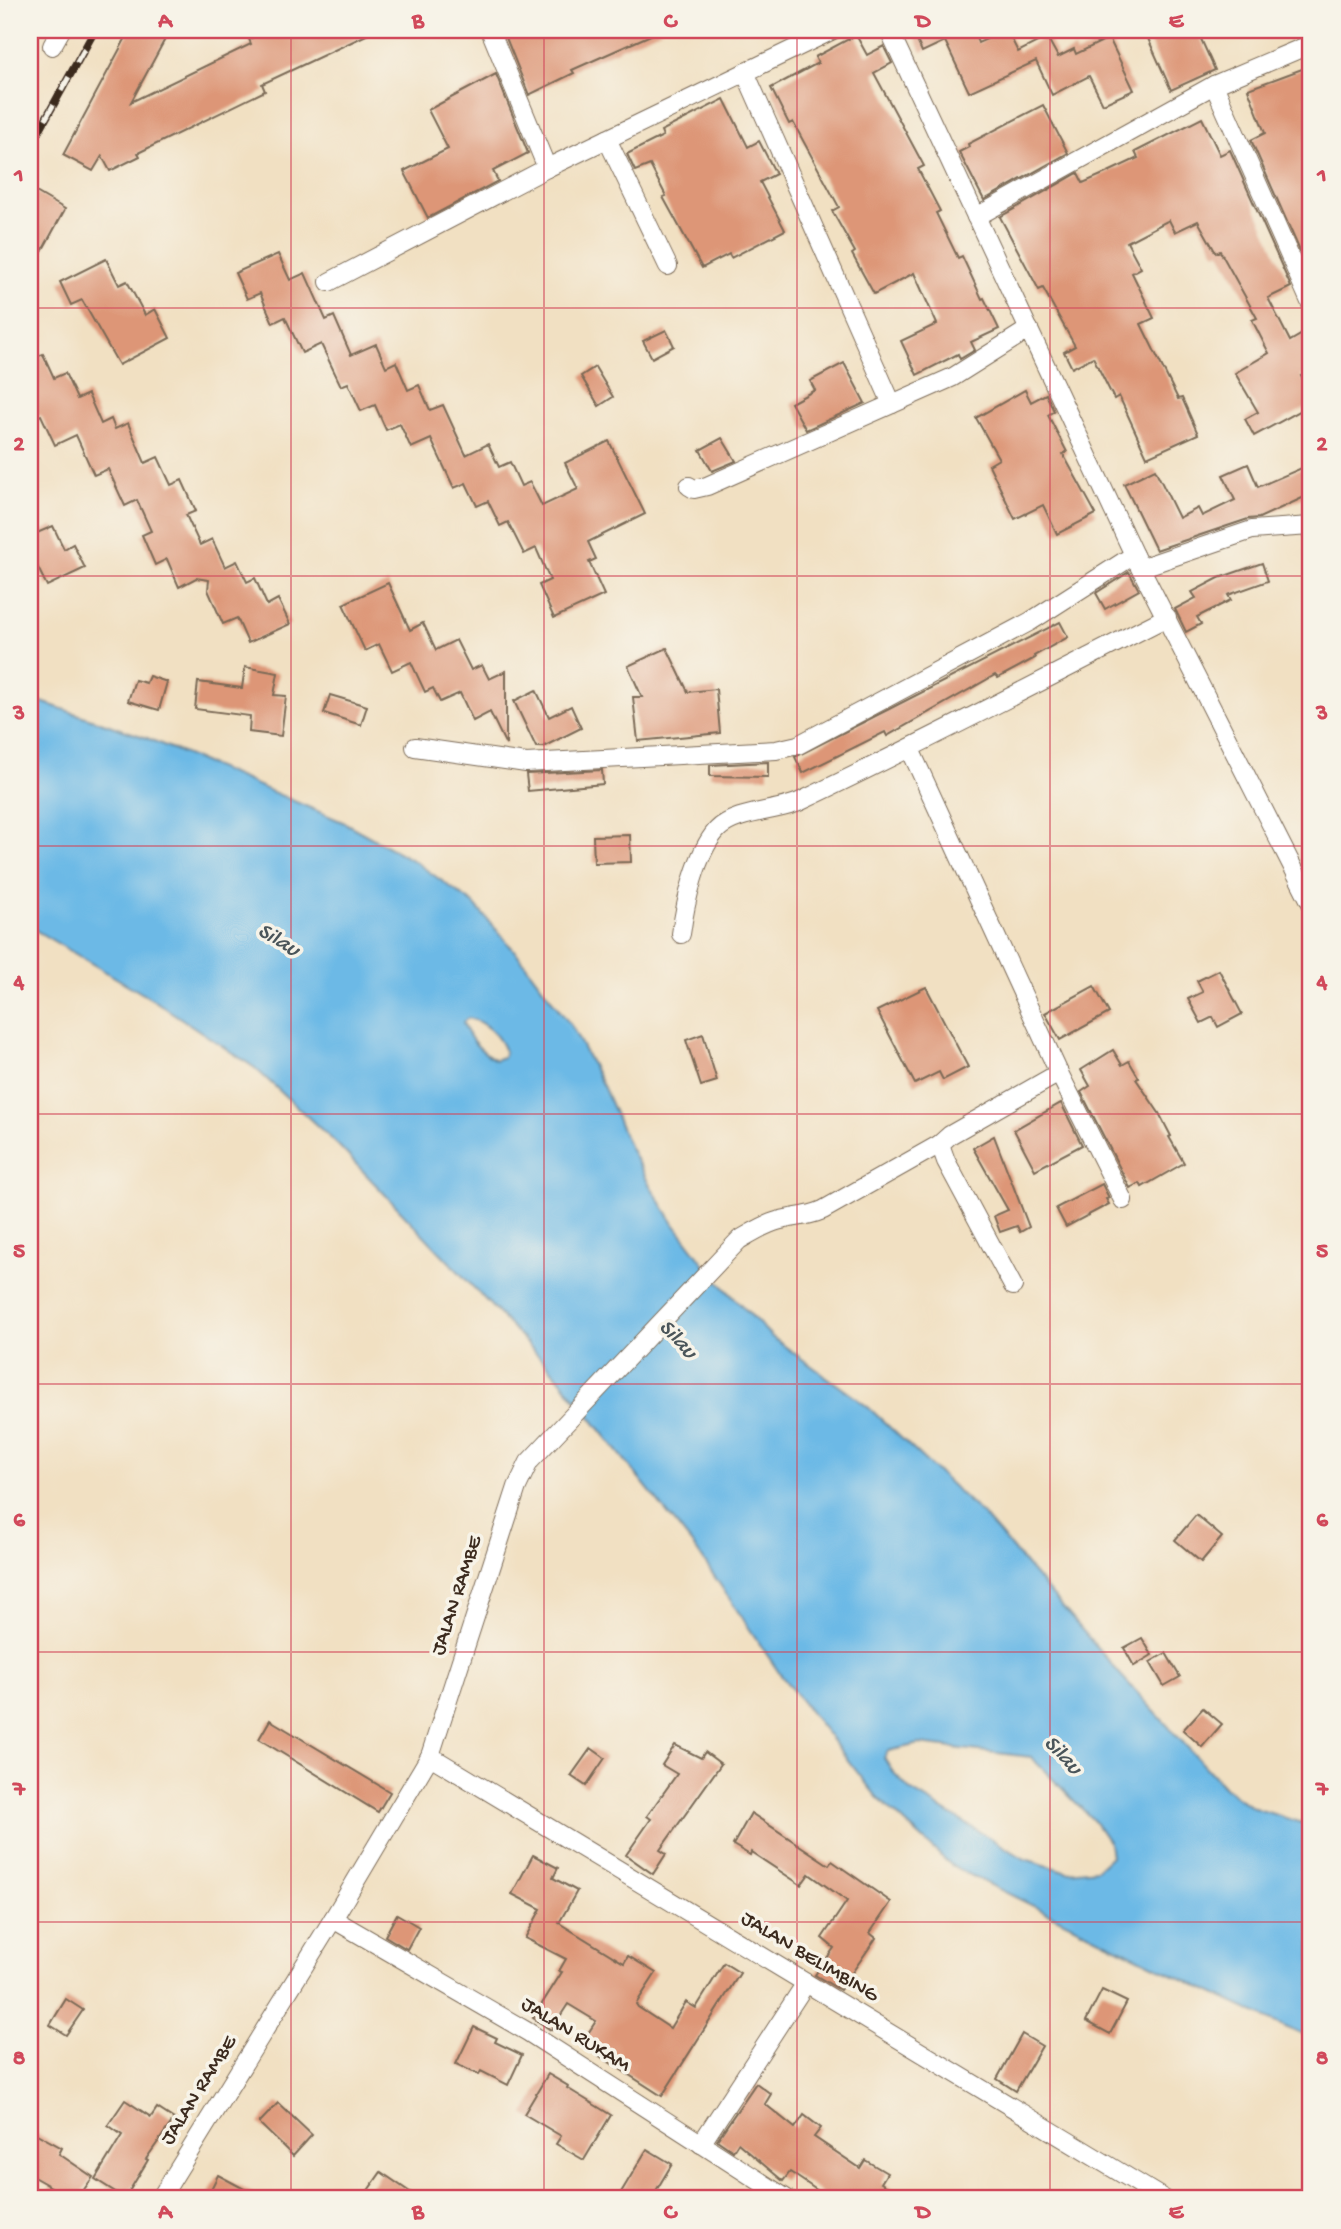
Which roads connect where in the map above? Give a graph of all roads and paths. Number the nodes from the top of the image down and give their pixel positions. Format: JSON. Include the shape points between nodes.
{"nodes":[{"id":1,"x":61,"y":30,"type":"edge"},
{"id":2,"x":490,"y":30,"type":"edge"},
{"id":3,"x":833,"y":30,"type":"edge"},
{"id":4,"x":889,"y":30,"type":"edge"},
{"id":5,"x":1311,"y":44,"type":"edge"},
{"id":6,"x":52,"y":46,"type":"dead end"},
{"id":7,"x":745,"y":72,"type":"junction"},
{"id":8,"x":1214,"y":85,"type":"junction"},
{"id":9,"x":607,"y":139,"type":"junction"},
{"id":10,"x":547,"y":167,"type":"junction"},
{"id":11,"x":976,"y":217,"type":"junction"},
{"id":12,"x":668,"y":266,"type":"dead end"},
{"id":13,"x":329,"y":282,"type":"dead end"},
{"id":14,"x":1311,"y":304,"type":"edge"},
{"id":15,"x":1029,"y":329,"type":"junction"},
{"id":16,"x":892,"y":404,"type":"junction"},
{"id":17,"x":689,"y":486,"type":"dead end"},
{"id":18,"x":1311,"y":526,"type":"edge"},
{"id":19,"x":1137,"y":562,"type":"junction"},
{"id":20,"x":1167,"y":617,"type":"junction"},
{"id":21,"x":415,"y":747,"type":"dead end"},
{"id":22,"x":910,"y":749,"type":"junction"},
{"id":23,"x":1311,"y":903,"type":"edge"},
{"id":24,"x":681,"y":934,"type":"dead end"},
{"id":25,"x":1059,"y":1073,"type":"junction"},
{"id":26,"x":940,"y":1144,"type":"junction"},
{"id":27,"x":1123,"y":1200,"type":"dead end"},
{"id":28,"x":1013,"y":1286,"type":"dead end"},
{"id":29,"x":430,"y":1756,"type":"junction"},
{"id":30,"x":332,"y":1919,"type":"junction"},
{"id":31,"x":806,"y":1983,"type":"junction"},
{"id":32,"x":701,"y":2144,"type":"junction"},
{"id":33,"x":160,"y":2199,"type":"edge"},
{"id":34,"x":787,"y":2199,"type":"edge"},
{"id":35,"x":1164,"y":2199,"type":"edge"}],
"edges":[{"from":1,"to":6,"type":"street"},
{"from":2,"to":10,"type":"street"},
{"from":3,"to":7,"type":"street"},
{"from":4,"to":11,"type":"street"},
{"from":5,"to":8,"type":"street"},
{"from":7,"to":9,"type":"street"},
{"from":7,"to":16,"type":"street"},
{"from":8,"to":11,"type":"street"},
{"from":8,"to":14,"type":"street"},
{"from":9,"to":10,"type":"street"},
{"from":9,"to":12,"type":"street"},
{"from":10,"to":13,"type":"street"},
{"from":11,"to":15,"type":"street"},
{"from":15,"to":16,"type":"street","via":[[953,377]]},
{"from":15,"to":19,"type":"street"},
{"from":16,"to":17,"type":"street","via":[[707,486]]},
{"from":18,"to":19,"type":"street","via":[[1252,530]]},
{"from":19,"to":20,"type":"street"},
{"from":19,"to":21,"type":"street","via":[[797,745],[776,750],[526,763]]},
{"from":20,"to":22,"type":"street"},
{"from":20,"to":23,"type":"street"},
{"from":22,"to":24,"type":"street","via":[[789,806],[732,820],[718,830],[687,896]]},
{"from":22,"to":25,"type":"street"},
{"from":25,"to":26,"type":"street","name":"JALAN RAMBE"},
{"from":25,"to":27,"type":"street"},
{"from":26,"to":28,"type":"street"},
{"from":26,"to":29,"type":"street","name":"JALAN RAMBE","via":[[823,1210],[776,1221],[739,1240],[529,1462]]},
{"from":29,"to":30,"type":"street","name":"JALAN RAMBE"},
{"from":29,"to":31,"type":"street","name":"JALAN BELIMBING"},
{"from":30,"to":32,"type":"street","name":"JALAN RUKAM","via":[[528,2032]]},
{"from":30,"to":33,"type":"street","name":"JALAN RAMBE"},
{"from":31,"to":32,"type":"street"},
{"from":31,"to":35,"type":"street","name":"JALAN BELIMBING"},
{"from":32,"to":34,"type":"street","name":"JALAN RUKAM"}]}
